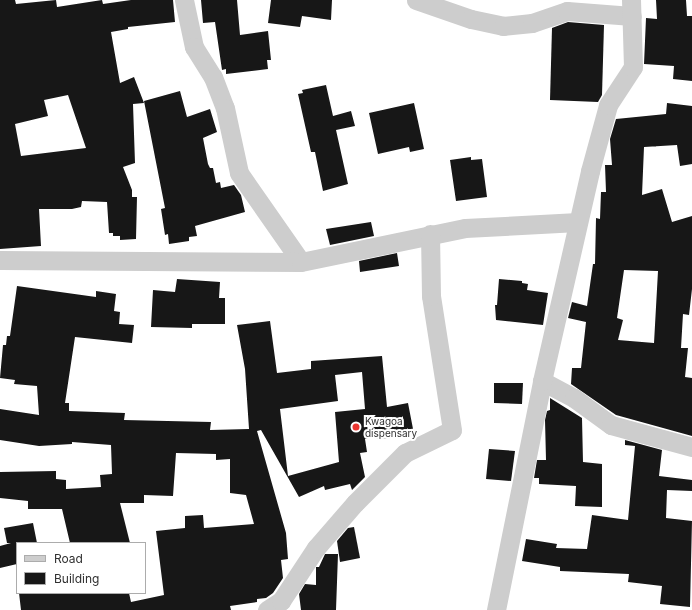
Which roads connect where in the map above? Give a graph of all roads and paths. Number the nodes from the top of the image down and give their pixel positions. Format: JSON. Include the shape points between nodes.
{"nodes":[{"id":1,"x":184,"y":0,"type":"edge"},
{"id":2,"x":416,"y":0,"type":"edge"},
{"id":3,"x":632,"y":8,"type":"edge"},
{"id":4,"x":578,"y":222,"type":"junction"},
{"id":5,"x":430,"y":234,"type":"junction"},
{"id":6,"x":0,"y":260,"type":"edge"},
{"id":7,"x":301,"y":262,"type":"junction"},
{"id":8,"x":542,"y":381,"type":"junction"},
{"id":9,"x":692,"y":447,"type":"edge"},
{"id":10,"x":267,"y":610,"type":"edge"},
{"id":11,"x":496,"y":610,"type":"edge"}],
"edges":[{"from":1,"to":7,"type":"street","via":[[194,47],[213,77],[225,108],[240,173]]},
{"from":2,"to":3,"type":"street","via":[[471,19],[502,26],[532,23],[567,11]]},
{"from":3,"to":4,"type":"street","via":[[633,67],[608,105]]},
{"from":4,"to":5,"type":"street","via":[[465,228]]},
{"from":4,"to":8,"type":"street"},
{"from":5,"to":7,"type":"street"},
{"from":5,"to":10,"type":"street","via":[[431,296],[452,430],[405,453],[355,502],[316,548],[281,601]]},
{"from":6,"to":7,"type":"street"},
{"from":8,"to":9,"type":"street","via":[[574,398],[611,425]]},
{"from":8,"to":11,"type":"street"}]}
